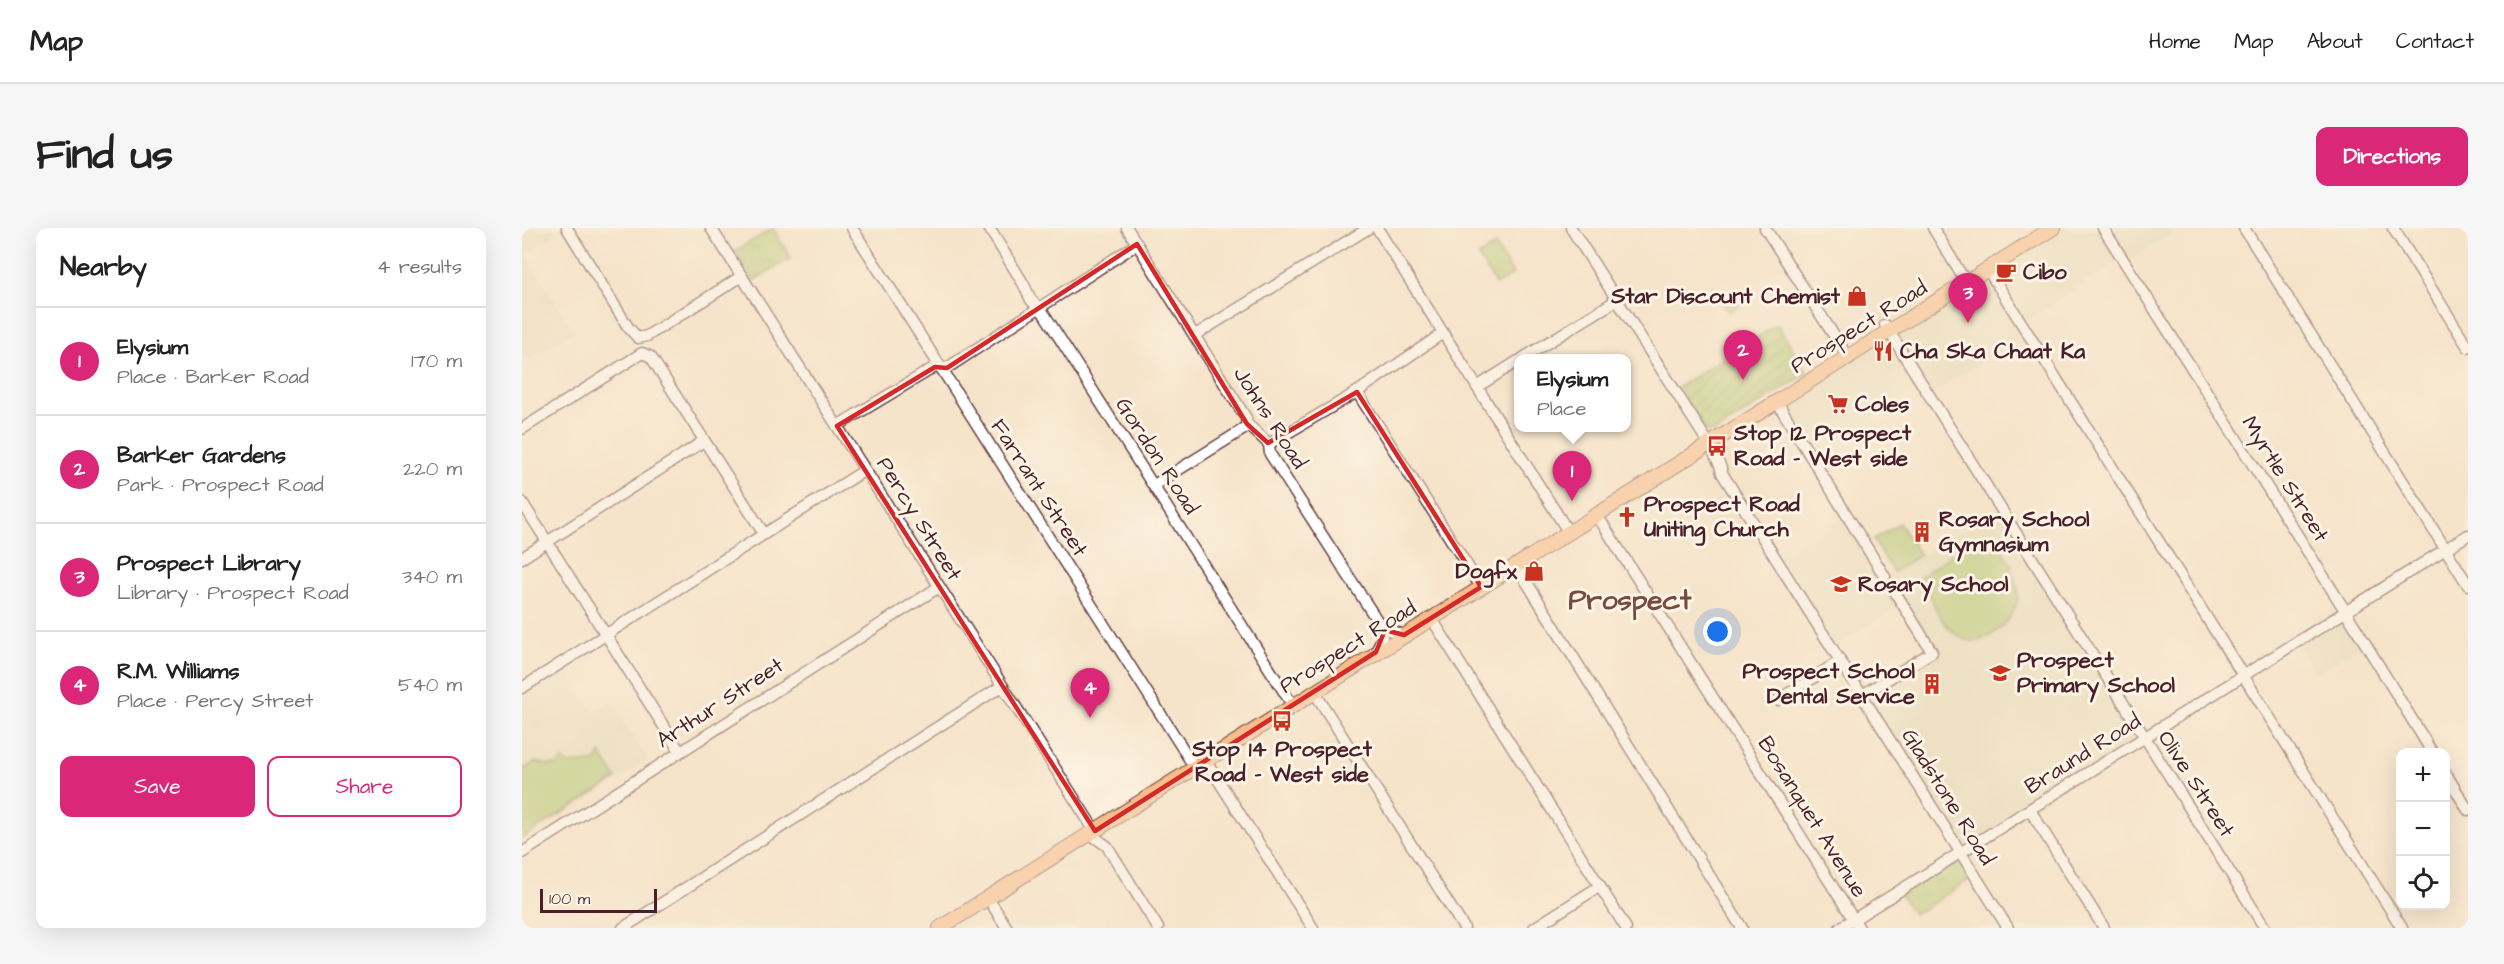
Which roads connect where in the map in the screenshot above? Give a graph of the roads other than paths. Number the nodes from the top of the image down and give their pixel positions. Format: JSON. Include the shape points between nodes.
{"nodes":[{"id":1,"x":711,"y":228,"type":"edge"},
{"id":2,"x":852,"y":228,"type":"edge"},
{"id":3,"x":989,"y":228,"type":"edge"},
{"id":4,"x":1127,"y":228,"type":"edge"},
{"id":5,"x":1369,"y":228,"type":"edge"},
{"id":6,"x":1377,"y":228,"type":"edge"},
{"id":7,"x":1571,"y":228,"type":"edge"},
{"id":8,"x":1765,"y":228,"type":"edge"},
{"id":9,"x":1933,"y":228,"type":"edge"},
{"id":10,"x":2039,"y":228,"type":"edge"},
{"id":11,"x":2054,"y":228,"type":"edge"},
{"id":12,"x":2103,"y":228,"type":"edge"},
{"id":13,"x":2244,"y":228,"type":"edge"},
{"id":14,"x":2393,"y":228,"type":"edge"},
{"id":15,"x":570,"y":232,"type":"edge"},
{"id":16,"x":1137,"y":244,"type":"junction"},
{"id":17,"x":1988,"y":270,"type":"junction"},
{"id":18,"x":742,"y":276,"type":"junction"},
{"id":19,"x":1965,"y":280,"type":"junction"},
{"id":20,"x":1617,"y":300,"type":"junction"},
{"id":21,"x":1038,"y":308,"type":"junction"},
{"id":22,"x":1887,"y":329,"type":"junction"},
{"id":23,"x":1443,"y":333,"type":"junction"},
{"id":24,"x":1195,"y":335,"type":"junction"},
{"id":25,"x":2468,"y":347,"type":"edge"},
{"id":26,"x":1529,"y":354,"type":"edge"},
{"id":27,"x":1846,"y":355,"type":"junction"},
{"id":28,"x":1514,"y":364,"type":"edge"},
{"id":29,"x":941,"y":368,"type":"junction"},
{"id":30,"x":1477,"y":387,"type":"junction"},
{"id":31,"x":1357,"y":392,"type":"junction"},
{"id":32,"x":1778,"y":402,"type":"junction"},
{"id":33,"x":1247,"y":424,"type":"junction"},
{"id":34,"x":837,"y":426,"type":"junction"},
{"id":35,"x":522,"y":429,"type":"edge"},
{"id":36,"x":705,"y":441,"type":"junction"},
{"id":37,"x":1269,"y":444,"type":"junction"},
{"id":38,"x":1706,"y":446,"type":"junction"},
{"id":39,"x":865,"y":470,"type":"junction"},
{"id":40,"x":1722,"y":472,"type":"junction"},
{"id":41,"x":1154,"y":485,"type":"junction"},
{"id":42,"x":522,"y":502,"type":"edge"},
{"id":43,"x":1598,"y":515,"type":"junction"},
{"id":44,"x":1569,"y":533,"type":"junction"},
{"id":45,"x":764,"y":534,"type":"junction"},
{"id":46,"x":2468,"y":535,"type":"edge"},
{"id":47,"x":547,"y":542,"type":"junction"},
{"id":48,"x":2446,"y":549,"type":"junction"},
{"id":49,"x":522,"y":558,"type":"edge"},
{"id":50,"x":1516,"y":565,"type":"junction"},
{"id":51,"x":1885,"y":577,"type":"dead end"},
{"id":52,"x":2468,"y":585,"type":"edge"},
{"id":53,"x":939,"y":587,"type":"junction"},
{"id":54,"x":1481,"y":587,"type":"junction"},
{"id":55,"x":1895,"y":592,"type":"dead end"},
{"id":56,"x":2346,"y":612,"type":"junction"},
{"id":57,"x":1432,"y":619,"type":"junction"},
{"id":58,"x":1382,"y":628,"type":"junction"},
{"id":59,"x":606,"y":635,"type":"junction"},
{"id":60,"x":1404,"y":635,"type":"junction"},
{"id":61,"x":1377,"y":652,"type":"junction"},
{"id":62,"x":1840,"y":661,"type":"junction"},
{"id":63,"x":2244,"y":676,"type":"junction"},
{"id":64,"x":1002,"y":686,"type":"junction"},
{"id":65,"x":522,"y":688,"type":"edge"},
{"id":66,"x":1315,"y":693,"type":"junction"},
{"id":67,"x":1862,"y":695,"type":"junction"},
{"id":68,"x":1778,"y":700,"type":"dead end"},
{"id":69,"x":1293,"y":706,"type":"junction"},
{"id":70,"x":2144,"y":738,"type":"junction"},
{"id":71,"x":2429,"y":748,"type":"edge"},
{"id":72,"x":680,"y":752,"type":"junction"},
{"id":73,"x":1201,"y":764,"type":"junction"},
{"id":74,"x":2450,"y":782,"type":"edge"},
{"id":75,"x":2030,"y":810,"type":"junction"},
{"id":76,"x":2468,"y":810,"type":"edge"},
{"id":77,"x":1096,"y":830,"type":"junction"},
{"id":78,"x":1107,"y":846,"type":"junction"},
{"id":79,"x":522,"y":852,"type":"edge"},
{"id":80,"x":1961,"y":853,"type":"junction"},
{"id":81,"x":1600,"y":886,"type":"junction"},
{"id":82,"x":988,"y":898,"type":"junction"},
{"id":83,"x":1856,"y":924,"type":"edge"},
{"id":84,"x":623,"y":928,"type":"edge"},
{"id":85,"x":940,"y":928,"type":"edge"},
{"id":86,"x":1007,"y":928,"type":"edge"},
{"id":87,"x":1158,"y":928,"type":"edge"},
{"id":88,"x":1313,"y":928,"type":"edge"},
{"id":89,"x":1464,"y":928,"type":"edge"},
{"id":90,"x":1533,"y":928,"type":"edge"},
{"id":91,"x":1626,"y":928,"type":"edge"},
{"id":92,"x":1742,"y":928,"type":"edge"},
{"id":93,"x":1840,"y":928,"type":"edge"},
{"id":94,"x":2008,"y":928,"type":"edge"},
{"id":95,"x":2104,"y":928,"type":"edge"},
{"id":96,"x":2265,"y":928,"type":"edge"},
{"id":97,"x":2402,"y":928,"type":"edge"}],
"edges":[{"from":1,"to":18,"type":"street","name":"Percy Street"},
{"from":2,"to":29,"type":"street","name":"Farrant Street"},
{"from":3,"to":21,"type":"street","name":"Gordon Road"},
{"from":4,"to":16,"type":"street","name":"Johns Road"},
{"from":5,"to":24,"type":"street"},
{"from":6,"to":23,"type":"street"},
{"from":7,"to":20,"type":"street"},
{"from":8,"to":27,"type":"street"},
{"from":9,"to":19,"type":"street"},
{"from":10,"to":19,"type":"main road","name":"Prospect Road"},
{"from":11,"to":17,"type":"main road","name":"Prospect Road"},
{"from":12,"to":56,"type":"street","name":"Myrtle Street"},
{"from":13,"to":48,"type":"street"},
{"from":14,"to":25,"type":"street"},
{"from":15,"to":18,"type":"street","via":[[634,335],[641,338]]},
{"from":16,"to":21,"type":"street"},
{"from":16,"to":24,"type":"street","name":"Johns Road"},
{"from":17,"to":19,"type":"main road","name":"Prospect Road"},
{"from":17,"to":63,"type":"street"},
{"from":18,"to":34,"type":"street","name":"Percy Street"},
{"from":19,"to":22,"type":"main road","name":"Prospect Road"},
{"from":20,"to":26,"type":"street"},
{"from":20,"to":38,"type":"street"},
{"from":21,"to":29,"type":"street","via":[[947,368]]},
{"from":21,"to":41,"type":"street","name":"Gordon Road"},
{"from":22,"to":27,"type":"main road","name":"Prospect Road"},
{"from":22,"to":70,"type":"street","name":"Olive Street"},
{"from":23,"to":30,"type":"street"},
{"from":23,"to":31,"type":"street"},
{"from":24,"to":33,"type":"street","name":"Johns Road"},
{"from":27,"to":32,"type":"main road","name":"Prospect Road","via":[[1802,381]]},
{"from":28,"to":30,"type":"street"},
{"from":29,"to":34,"type":"street","via":[[935,367]]},
{"from":29,"to":73,"type":"street","name":"Farrant Street"},
{"from":30,"to":44,"type":"street"},
{"from":31,"to":37,"type":"street"},
{"from":31,"to":54,"type":"street"},
{"from":32,"to":38,"type":"main road","name":"Prospect Road"},
{"from":32,"to":51,"type":"street"},
{"from":33,"to":37,"type":"street","name":"Johns Road"},
{"from":33,"to":41,"type":"street"},
{"from":34,"to":39,"type":"street","name":"Percy Street"},
{"from":35,"to":36,"type":"street","via":[[642,353],[651,357]]},
{"from":36,"to":45,"type":"street"},
{"from":36,"to":47,"type":"street"},
{"from":37,"to":58,"type":"street","name":"Johns Road","via":[[1270,454]]},
{"from":38,"to":40,"type":"street","name":"Gladstone Road"},
{"from":38,"to":40,"type":"street","name":"Gladstone Road","via":[[1705,455]]},
{"from":38,"to":43,"type":"main road","name":"Prospect Road"},
{"from":39,"to":45,"type":"street"},
{"from":39,"to":53,"type":"street","name":"Percy Street"},
{"from":40,"to":62,"type":"street","name":"Gladstone Road"},
{"from":41,"to":69,"type":"street","name":"Gordon Road"},
{"from":42,"to":47,"type":"street"},
{"from":43,"to":44,"type":"main road","name":"Prospect Road"},
{"from":43,"to":83,"type":"street","name":"Bosanquet Avenue"},
{"from":44,"to":50,"type":"main road","name":"Prospect Road"},
{"from":45,"to":59,"type":"street"},
{"from":46,"to":48,"type":"street","name":"Braund Road"},
{"from":47,"to":49,"type":"street"},
{"from":47,"to":59,"type":"street"},
{"from":48,"to":52,"type":"street"},
{"from":48,"to":56,"type":"street","name":"Braund Road"},
{"from":50,"to":54,"type":"main road","name":"Prospect Road"},
{"from":50,"to":92,"type":"street"},
{"from":53,"to":64,"type":"street","name":"Percy Street"},
{"from":53,"to":72,"type":"street","name":"Arthur Street"},
{"from":54,"to":57,"type":"main road","name":"Prospect Road"},
{"from":55,"to":67,"type":"street","via":[[1932,652]]},
{"from":56,"to":63,"type":"street","name":"Braund Road"},
{"from":56,"to":71,"type":"street","name":"Myrtle Street"},
{"from":57,"to":60,"type":"main road","name":"Prospect Road"},
{"from":57,"to":81,"type":"street"},
{"from":58,"to":60,"type":"street"},
{"from":58,"to":61,"type":"street"},
{"from":59,"to":65,"type":"street"},
{"from":59,"to":72,"type":"street"},
{"from":60,"to":61,"type":"main road","name":"Prospect Road"},
{"from":61,"to":66,"type":"main road","name":"Prospect Road"},
{"from":62,"to":67,"type":"street","name":"Gladstone Road"},
{"from":62,"to":68,"type":"street"},
{"from":63,"to":70,"type":"street","name":"Braund Road"},
{"from":63,"to":97,"type":"street"},
{"from":64,"to":77,"type":"street","name":"Percy Street"},
{"from":64,"to":84,"type":"street"},
{"from":66,"to":69,"type":"main road","name":"Prospect Road"},
{"from":66,"to":89,"type":"street"},
{"from":67,"to":80,"type":"street","name":"Gladstone Road"},
{"from":69,"to":73,"type":"main road","name":"Prospect Road"},
{"from":70,"to":75,"type":"street","name":"Braund Road"},
{"from":70,"to":96,"type":"street","name":"Olive Street"},
{"from":72,"to":79,"type":"street","name":"Arthur Street"},
{"from":73,"to":77,"type":"main road","name":"Prospect Road"},
{"from":73,"to":88,"type":"street","name":"Farrant Street"},
{"from":74,"to":76,"type":"street"},
{"from":75,"to":80,"type":"street","name":"Braund Road"},
{"from":75,"to":95,"type":"street"},
{"from":77,"to":78,"type":"street"},
{"from":77,"to":78,"type":"street"},
{"from":77,"to":82,"type":"main road","name":"Prospect Road"},
{"from":78,"to":87,"type":"street"},
{"from":80,"to":83,"type":"street","name":"Braund Road"},
{"from":80,"to":94,"type":"street","name":"Gladstone Road"},
{"from":81,"to":90,"type":"street"},
{"from":81,"to":91,"type":"street"},
{"from":82,"to":85,"type":"main road","name":"Prospect Road"},
{"from":82,"to":86,"type":"street"},
{"from":83,"to":93,"type":"street","name":"Braund Road"}]}
